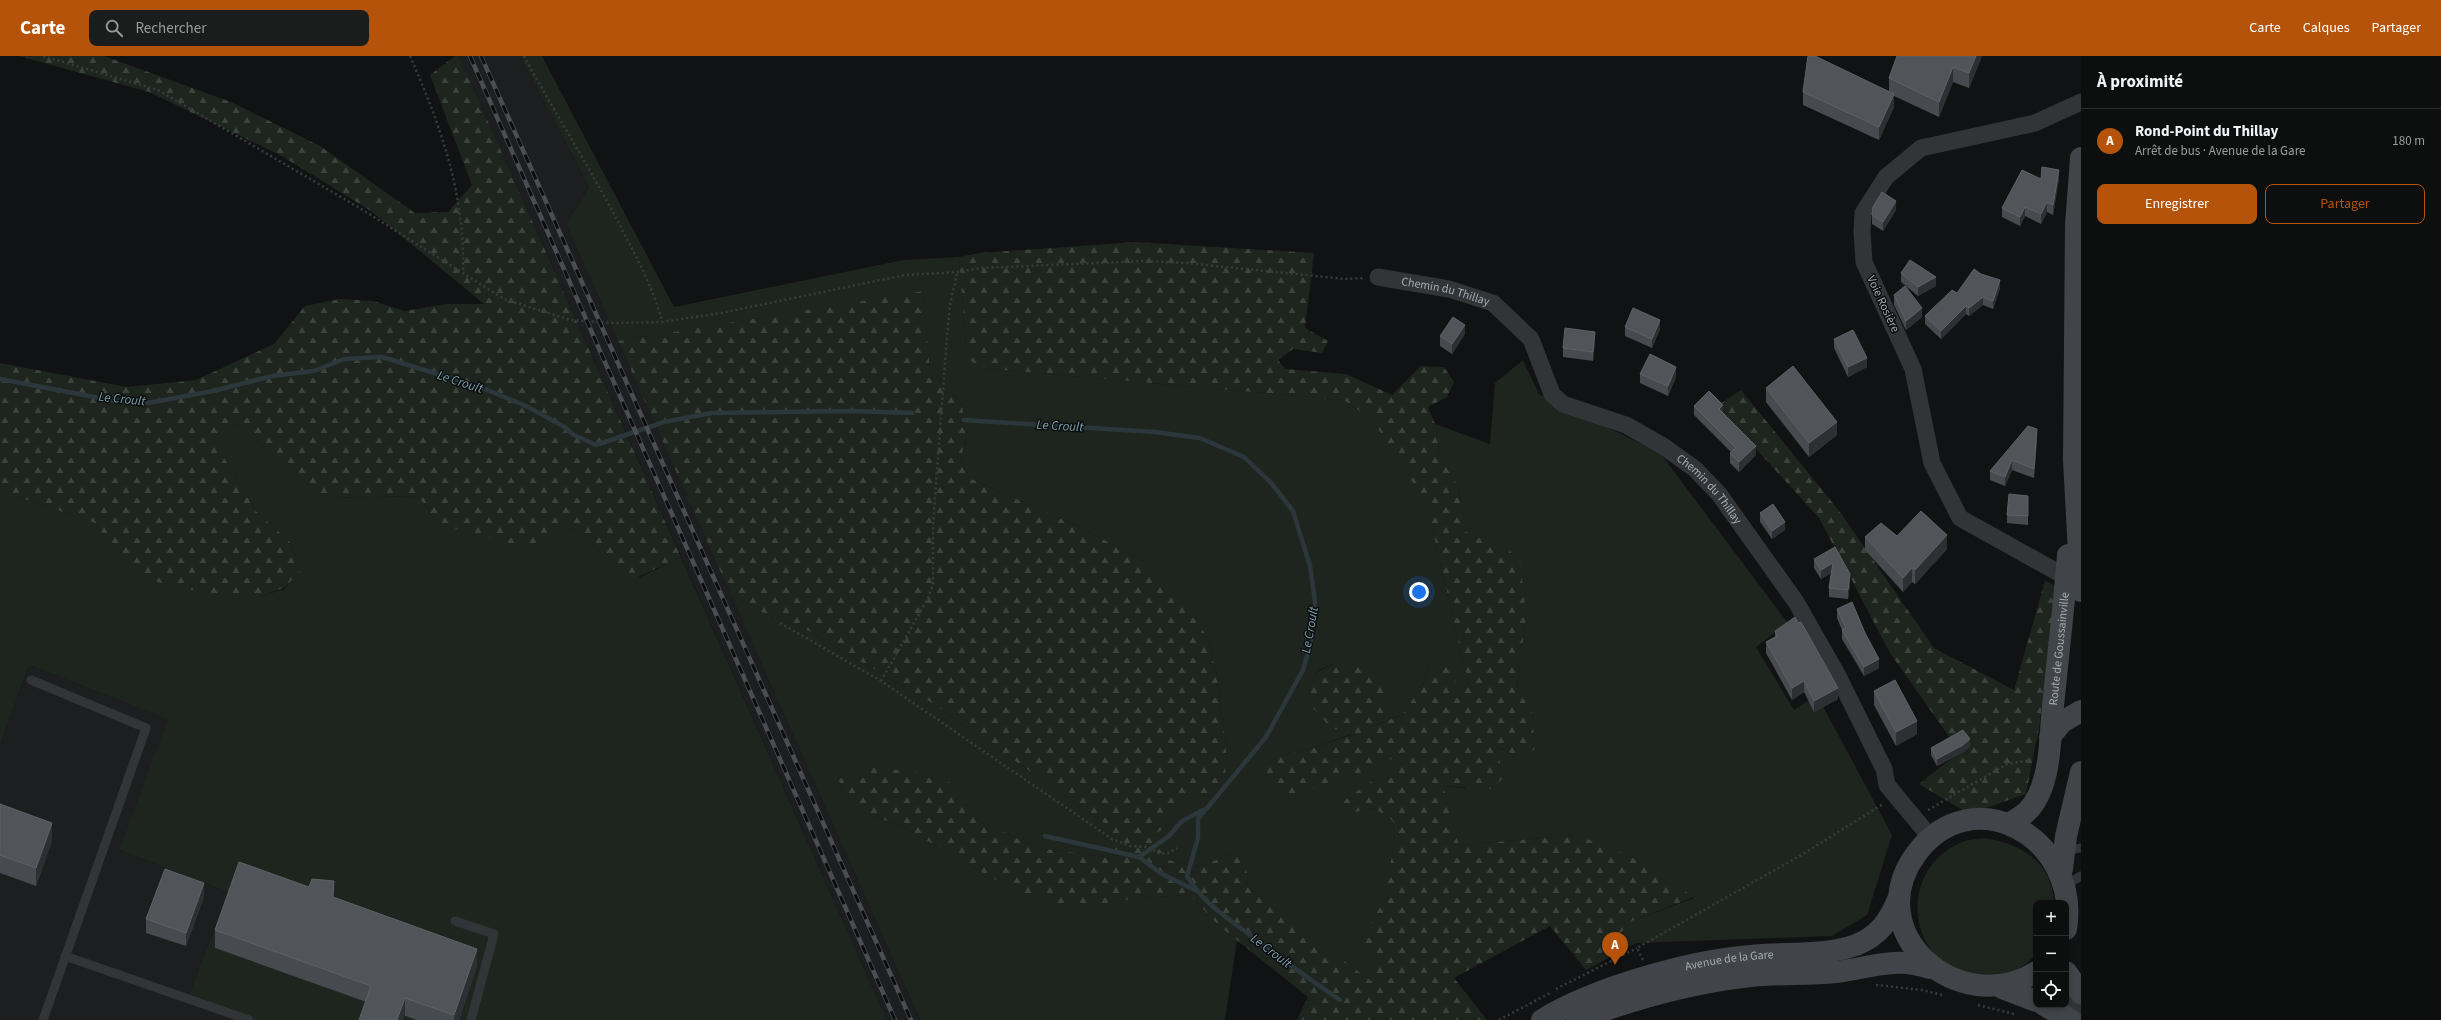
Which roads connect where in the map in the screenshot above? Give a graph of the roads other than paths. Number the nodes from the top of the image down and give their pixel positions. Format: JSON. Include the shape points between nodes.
{"nodes":[{"id":1,"x":2081,"y":102,"type":"edge"},
{"id":2,"x":2081,"y":158,"type":"edge"},
{"id":3,"x":1378,"y":277,"type":"road end"},
{"id":4,"x":2076,"y":585,"type":"edge"},
{"id":5,"x":31,"y":680,"type":"dead end"},
{"id":6,"x":2081,"y":711,"type":"edge"},
{"id":7,"x":2048,"y":748,"type":"junction"},
{"id":8,"x":2081,"y":772,"type":"edge"},
{"id":9,"x":2078,"y":799,"type":"edge"},
{"id":10,"x":2010,"y":823,"type":"junction"},
{"id":11,"x":1931,"y":838,"type":"junction"},
{"id":12,"x":2071,"y":866,"type":"edge"},
{"id":13,"x":1900,"y":894,"type":"junction"},
{"id":14,"x":2069,"y":915,"type":"edge"},
{"id":15,"x":455,"y":921,"type":"dead end"},
{"id":16,"x":65,"y":956,"type":"junction"},
{"id":17,"x":1929,"y":968,"type":"junction"},
{"id":18,"x":2033,"y":974,"type":"edge"},
{"id":19,"x":2069,"y":976,"type":"edge"},
{"id":20,"x":2002,"y":988,"type":"junction"},
{"id":21,"x":2069,"y":989,"type":"edge"},
{"id":22,"x":2081,"y":993,"type":"edge"},
{"id":23,"x":2033,"y":1000,"type":"edge"},
{"id":24,"x":2050,"y":1008,"type":"edge"},
{"id":25,"x":42,"y":1020,"type":"edge"},
{"id":26,"x":249,"y":1020,"type":"edge"},
{"id":27,"x":471,"y":1020,"type":"edge"},
{"id":28,"x":1542,"y":1020,"type":"edge"},
{"id":29,"x":1577,"y":1020,"type":"edge"},
{"id":30,"x":2072,"y":1020,"type":"edge"},
{"id":31,"x":2077,"y":1020,"type":"edge"}],
"edges":[{"from":1,"to":4,"type":"street","name":"Voie Rosière","via":[[2035,123],[1921,148],[1886,177],[1863,213],[1862,232],[1864,262],[1913,369],[1932,463],[1960,518]]},
{"from":2,"to":4,"type":"main road","name":"Route de Goussainville","via":[[2076,225]]},
{"from":3,"to":11,"type":"street","name":"Chemin du Thillay","via":[[1449,289],[1493,303],[1531,339],[1552,394],[1563,404],[1626,425],[1663,446],[1695,470],[1719,494],[1796,602],[1838,676],[1884,769],[1887,785]]},
{"from":4,"to":7,"type":"main road","name":"Route de Goussainville"},
{"from":5,"to":16,"type":"lane","via":[[146,728]]},
{"from":6,"to":7,"type":"main road","via":[[2062,722]]},
{"from":7,"to":10,"type":"main road","name":"Route de Goussainville","via":[[2039,795],[2027,812]]},
{"from":8,"to":9,"type":"main road"},
{"from":9,"to":12,"type":"main road"},
{"from":10,"to":11,"type":"main road","via":[[1997,820],[1969,820],[1955,824]]},
{"from":10,"to":12,"type":"main road","via":[[2038,837],[2052,852]]},
{"from":11,"to":13,"type":"main road","via":[[1910,863]]},
{"from":12,"to":14,"type":"main road"},
{"from":13,"to":17,"type":"main road","via":[[1900,915],[1905,935],[1911,947]]},
{"from":13,"to":28,"type":"main road","name":"Avenue de la Gare","via":[[1883,928],[1852,946],[1824,953],[1726,958],[1661,974],[1591,997]]},
{"from":15,"to":27,"type":"lane","via":[[494,934]]},
{"from":16,"to":25,"type":"lane"},
{"from":16,"to":26,"type":"lane"},
{"from":17,"to":20,"type":"main road","via":[[1947,981],[1968,988]]},
{"from":17,"to":29,"type":"main road","name":"Avenue de la Gare","via":[[1909,962],[1892,962],[1837,972],[1732,978],[1628,1004]]},
{"from":18,"to":20,"type":"main road"},
{"from":19,"to":22,"type":"main road"},
{"from":20,"to":23,"type":"main road"},
{"from":21,"to":31,"type":"street"},
{"from":24,"to":30,"type":"main road"}]}
